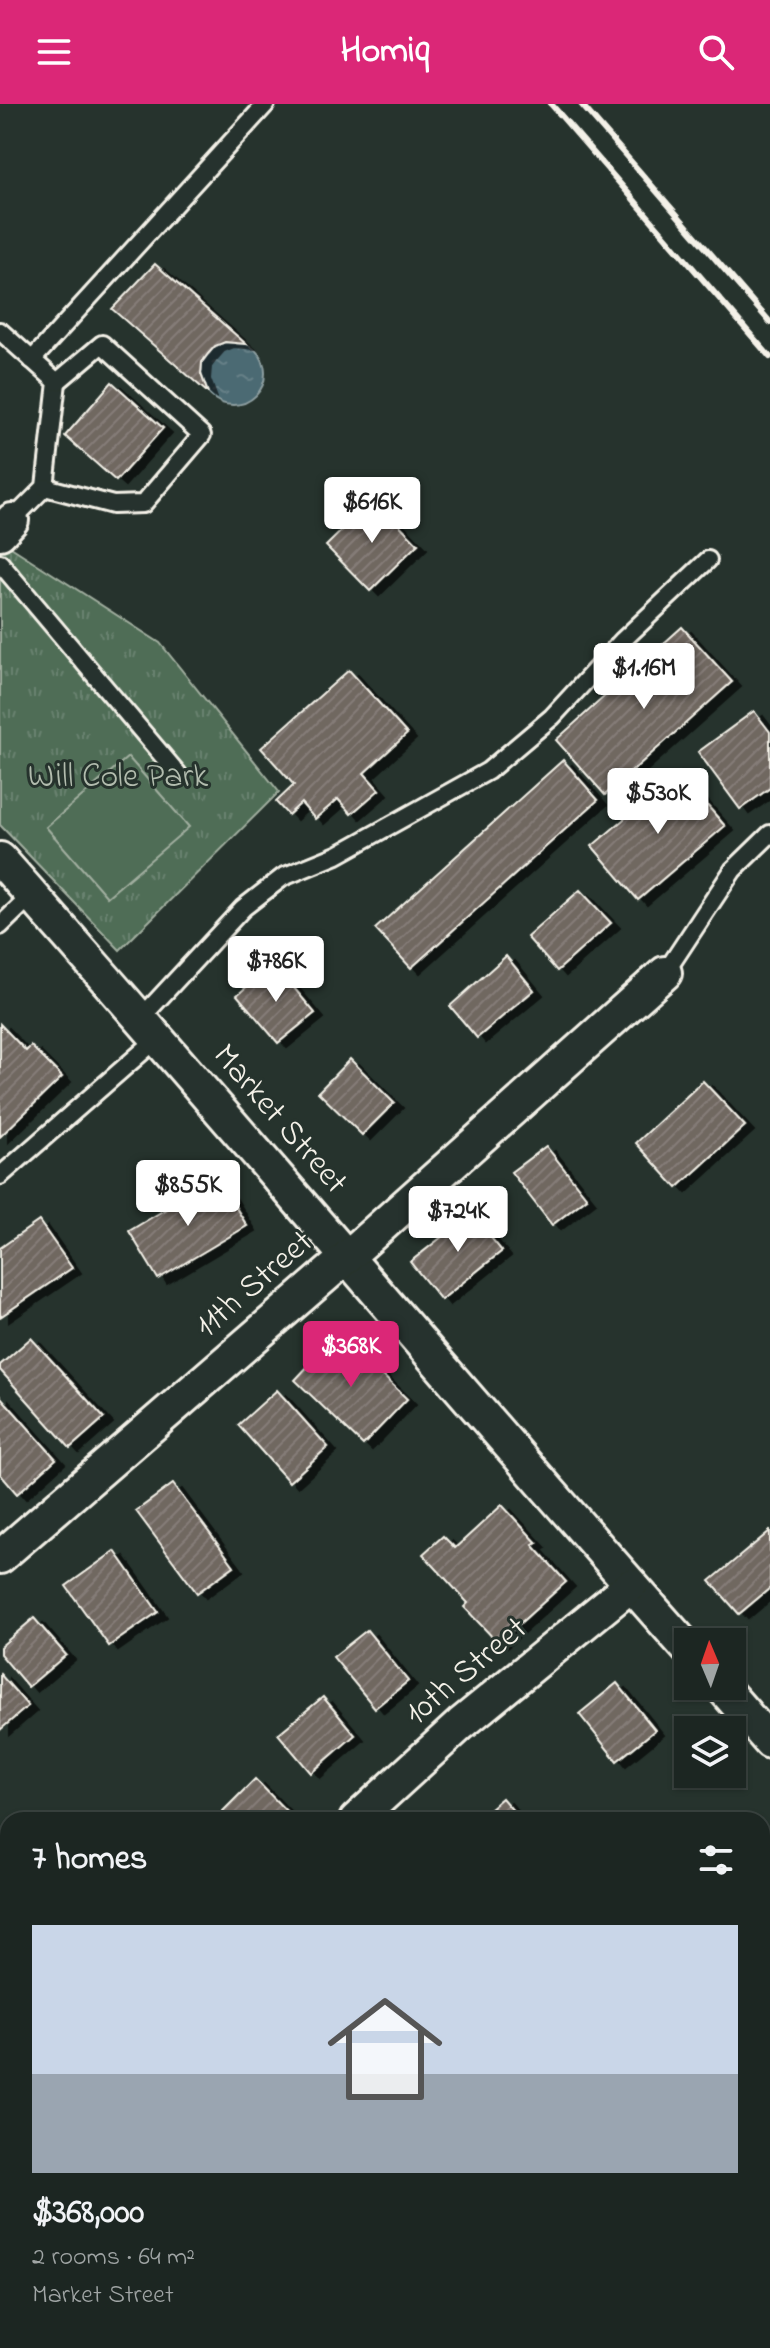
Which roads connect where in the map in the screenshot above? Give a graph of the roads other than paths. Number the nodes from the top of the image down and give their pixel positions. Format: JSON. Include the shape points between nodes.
{"nodes":[{"id":1,"x":266,"y":104,"type":"edge"},
{"id":2,"x":0,"y":331,"type":"edge"},
{"id":3,"x":32,"y":360,"type":"junction"},
{"id":4,"x":57,"y":382,"type":"junction"},
{"id":5,"x":45,"y":487,"type":"junction"},
{"id":6,"x":6,"y":527,"type":"edge"},
{"id":7,"x":708,"y":560,"type":"dead end"},
{"id":8,"x":0,"y":563,"type":"edge"},
{"id":9,"x":178,"y":774,"type":"dead end"},
{"id":10,"x":770,"y":834,"type":"edge"},
{"id":11,"x":0,"y":859,"type":"edge"},
{"id":12,"x":32,"y":895,"type":"junction"},
{"id":13,"x":0,"y":926,"type":"edge"},
{"id":14,"x":665,"y":973,"type":"joint"},
{"id":15,"x":150,"y":1028,"type":"junction"},
{"id":16,"x":0,"y":1176,"type":"edge"},
{"id":17,"x":347,"y":1257,"type":"junction"},
{"id":18,"x":0,"y":1557,"type":"edge"},
{"id":19,"x":631,"y":1585,"type":"junction"},
{"id":20,"x":674,"y":1633,"type":"edge"},
{"id":21,"x":733,"y":1700,"type":"edge"},
{"id":22,"x":770,"y":1742,"type":"edge"},
{"id":23,"x":365,"y":1812,"type":"edge"}],
"edges":[{"from":1,"to":3,"type":"lane"},
{"from":2,"to":3,"type":"lane"},
{"from":3,"to":4,"type":"lane"},
{"from":4,"to":5,"type":"lane"},
{"from":4,"to":5,"type":"lane","via":[[102,344],[202,435],[143,504],[113,505]]},
{"from":5,"to":6,"type":"lane"},
{"from":7,"to":15,"type":"lane","via":[[552,717],[488,771],[337,855],[283,877],[243,908]]},
{"from":8,"to":9,"type":"lane"},
{"from":10,"to":14,"type":"lane","via":[[733,870]]},
{"from":11,"to":12,"type":"street","name":"Market Street"},
{"from":12,"to":13,"type":"lane"},
{"from":12,"to":15,"type":"street","name":"Market Street"},
{"from":14,"to":17,"type":"street","name":"11th Street"},
{"from":15,"to":16,"type":"lane"},
{"from":15,"to":17,"type":"street","name":"Market Street"},
{"from":17,"to":18,"type":"street","name":"11th Street"},
{"from":17,"to":19,"type":"street","name":"Market Street"},
{"from":19,"to":20,"type":"street","name":"Market Street"},
{"from":19,"to":23,"type":"street","name":"10th Street","via":[[461,1724]]},
{"from":21,"to":22,"type":"street"}]}
